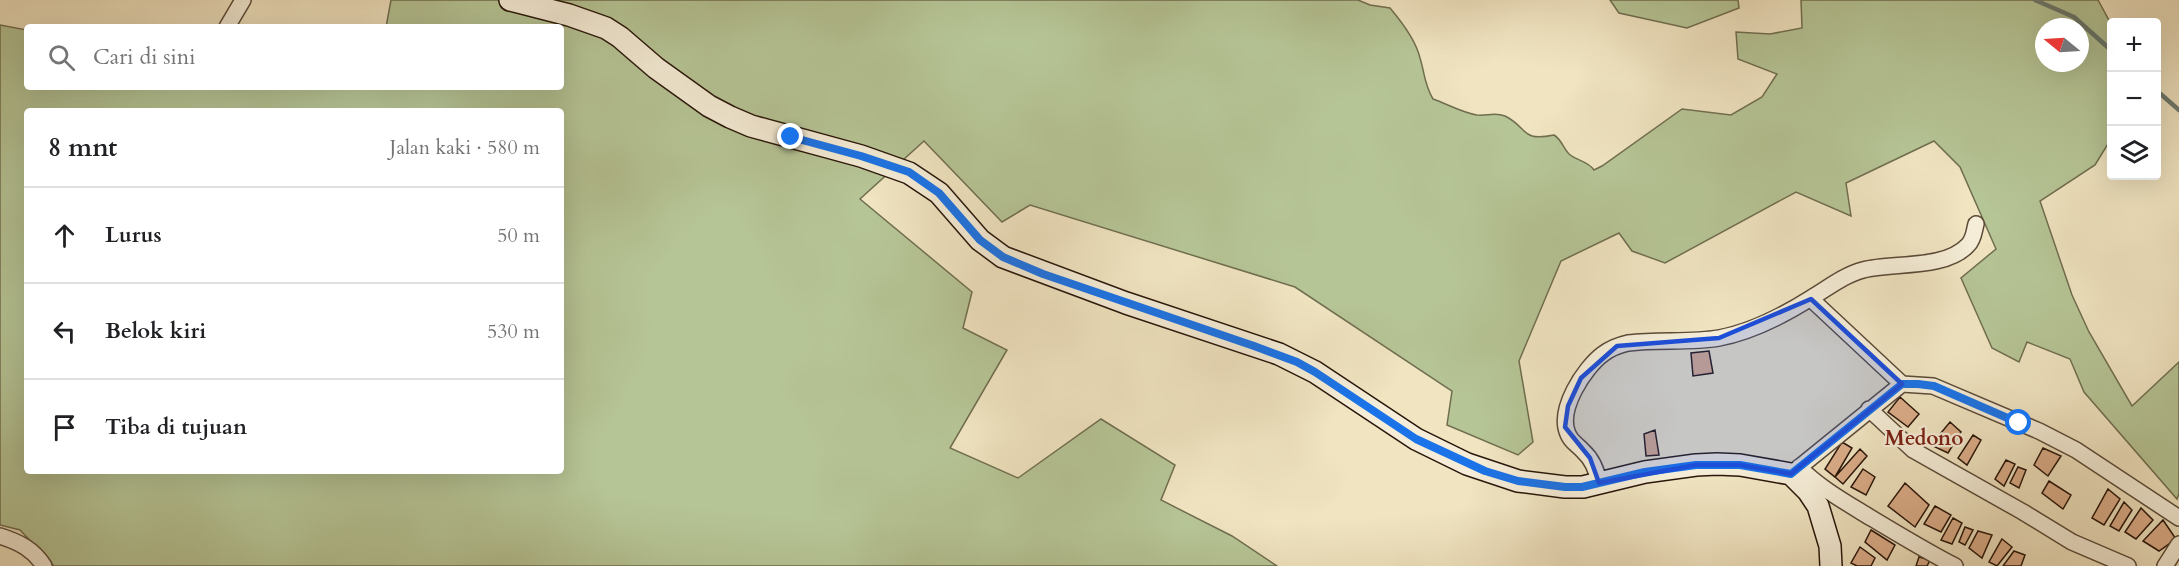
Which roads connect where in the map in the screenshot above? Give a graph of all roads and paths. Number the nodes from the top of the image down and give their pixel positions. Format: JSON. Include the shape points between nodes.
{"nodes":[{"id":1,"x":243,"y":0,"type":"edge"},
{"id":2,"x":510,"y":0,"type":"edge"},
{"id":3,"x":229,"y":24,"type":"edge"},
{"id":4,"x":1976,"y":224,"type":"dead end"},
{"id":5,"x":1811,"y":298,"type":"junction"},
{"id":6,"x":1902,"y":384,"type":"junction"},
{"id":7,"x":1869,"y":409,"type":"junction"},
{"id":8,"x":1795,"y":471,"type":"junction"},
{"id":9,"x":1599,"y":483,"type":"junction"},
{"id":10,"x":2179,"y":518,"type":"edge"},
{"id":11,"x":0,"y":536,"type":"edge"},
{"id":12,"x":2179,"y":544,"type":"edge"},
{"id":13,"x":44,"y":566,"type":"edge"},
{"id":14,"x":1832,"y":566,"type":"edge"},
{"id":15,"x":1955,"y":566,"type":"edge"},
{"id":16,"x":2128,"y":566,"type":"edge"},
{"id":17,"x":2165,"y":566,"type":"edge"}],
"edges":[{"from":1,"to":3,"type":"street"},
{"from":2,"to":9,"type":"street","via":[[606,28],[673,81],[730,117],[909,172],[939,193],[980,240],[1003,257],[1288,358],[1397,428],[1467,464],[1518,481],[1565,487]]},
{"from":4,"to":5,"type":"street","via":[[1973,238],[1961,251],[1914,266],[1862,270]]},
{"from":5,"to":6,"type":"street"},
{"from":5,"to":9,"type":"street","via":[[1735,334],[1628,343],[1604,353],[1581,378],[1568,406],[1565,427],[1569,437],[1590,458]]},
{"from":6,"to":7,"type":"street"},
{"from":6,"to":10,"type":"street","via":[[1934,386],[2057,439]]},
{"from":7,"to":8,"type":"street"},
{"from":7,"to":16,"type":"street","via":[[1913,450],[2072,542]]},
{"from":8,"to":9,"type":"street","via":[[1696,465]]},
{"from":8,"to":14,"type":"street","via":[[1818,506]]},
{"from":8,"to":15,"type":"street"},
{"from":11,"to":13,"type":"street","via":[[21,543]]},
{"from":12,"to":17,"type":"street"}]}
